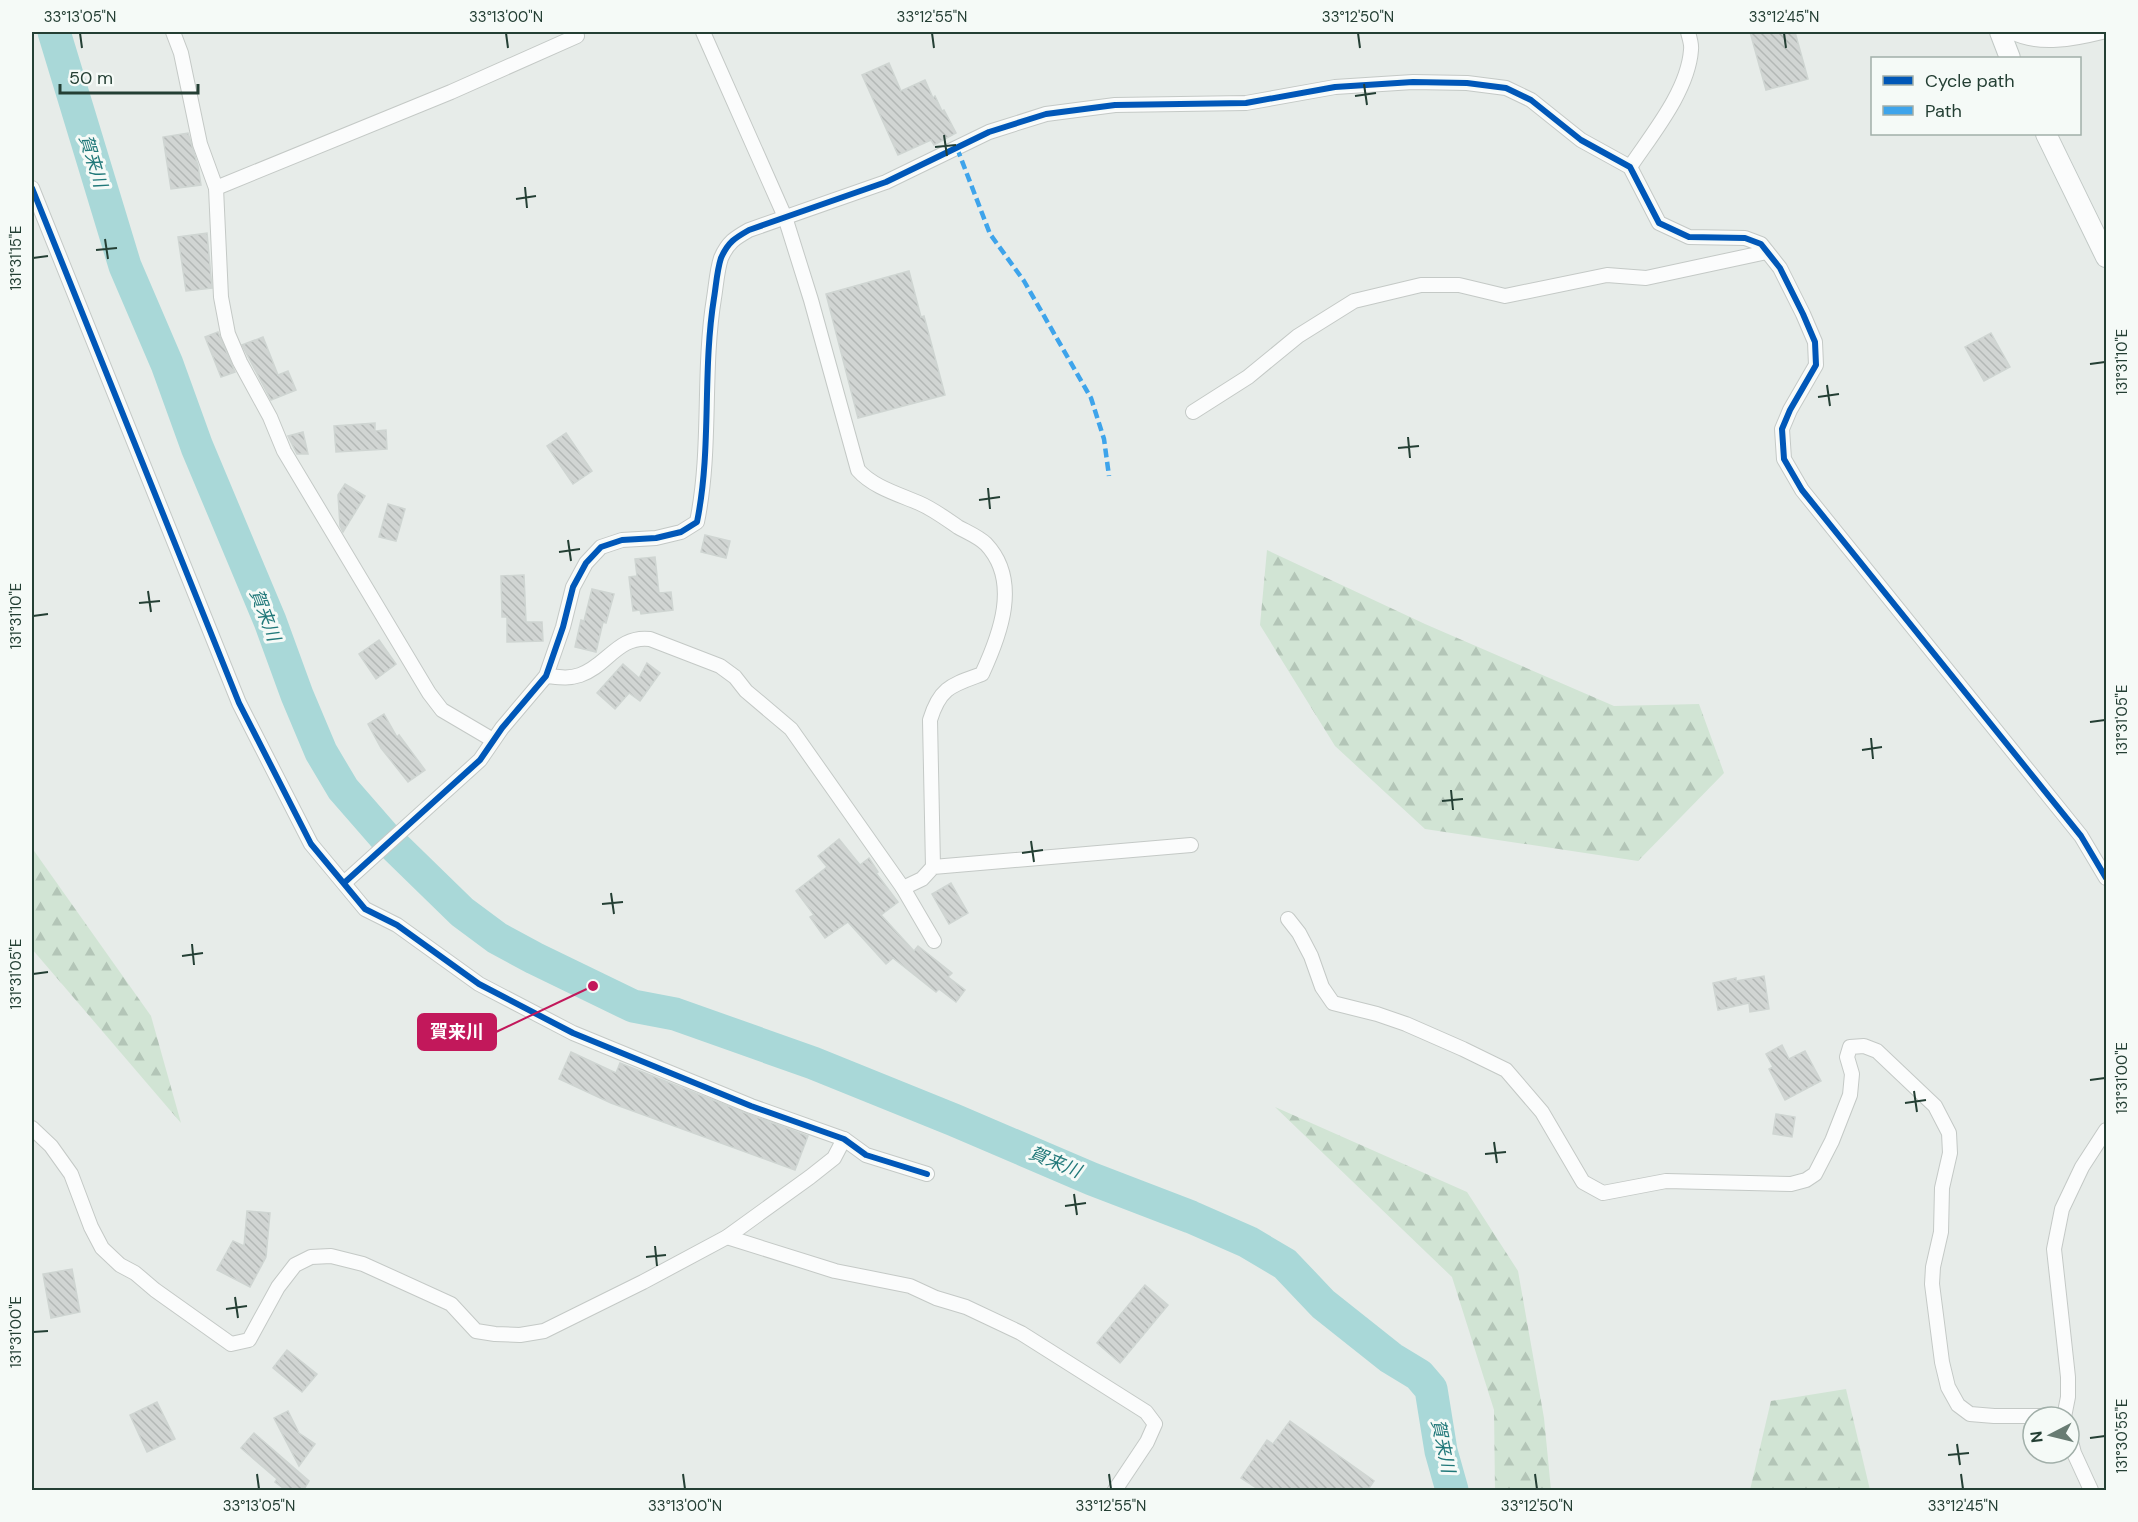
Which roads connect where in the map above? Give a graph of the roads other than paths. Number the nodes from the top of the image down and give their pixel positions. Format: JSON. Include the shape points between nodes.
{"nodes":[{"id":1,"x":173,"y":32,"type":"edge"},
{"id":2,"x":703,"y":32,"type":"edge"},
{"id":3,"x":1688,"y":32,"type":"edge"},
{"id":4,"x":2000,"y":32,"type":"edge"},
{"id":5,"x":2012,"y":32,"type":"edge"},
{"id":6,"x":2103,"y":32,"type":"edge"},
{"id":7,"x":577,"y":36,"type":"dead end"},
{"id":8,"x":2010,"y":57,"type":"edge"},
{"id":9,"x":2046,"y":135,"type":"edge"},
{"id":10,"x":1630,"y":167,"type":"junction"},
{"id":11,"x":32,"y":188,"type":"edge"},
{"id":12,"x":216,"y":188,"type":"junction"},
{"id":13,"x":785,"y":217,"type":"junction"},
{"id":14,"x":1767,"y":252,"type":"junction"},
{"id":15,"x":2106,"y":257,"type":"edge"},
{"id":16,"x":1193,"y":412,"type":"dead end"},
{"id":17,"x":546,"y":676,"type":"junction"},
{"id":18,"x":494,"y":740,"type":"junction"},
{"id":19,"x":1191,"y":845,"type":"dead end"},
{"id":20,"x":933,"y":867,"type":"junction"},
{"id":21,"x":2106,"y":878,"type":"edge"},
{"id":22,"x":344,"y":883,"type":"junction"},
{"id":23,"x":903,"y":888,"type":"junction"},
{"id":24,"x":1288,"y":919,"type":"dead end"},
{"id":25,"x":934,"y":941,"type":"dead end"},
{"id":26,"x":32,"y":1128,"type":"edge"},
{"id":27,"x":2106,"y":1130,"type":"edge"},
{"id":28,"x":844,"y":1139,"type":"junction"},
{"id":29,"x":927,"y":1173,"type":"dead end"},
{"id":30,"x":727,"y":1237,"type":"junction"},
{"id":31,"x":2066,"y":1405,"type":"edge"},
{"id":32,"x":2021,"y":1416,"type":"edge"},
{"id":33,"x":2080,"y":1465,"type":"edge"},
{"id":34,"x":1115,"y":1491,"type":"edge"},
{"id":35,"x":2091,"y":1491,"type":"edge"}],
"edges":[{"from":1,"to":12,"type":"street","via":[[200,144]]},
{"from":2,"to":13,"type":"street"},
{"from":3,"to":10,"type":"street","via":[[1692,49],[1684,80]]},
{"from":4,"to":8,"type":"main road"},
{"from":5,"to":6,"type":"street","via":[[2042,41]]},
{"from":7,"to":12,"type":"street"},
{"from":9,"to":15,"type":"main road"},
{"from":10,"to":13,"type":"street","via":[[1581,140],[1531,100],[1506,87],[1413,82],[1335,87],[1246,103],[1115,105],[1046,114],[989,132],[886,182]]},
{"from":10,"to":14,"type":"street","via":[[1659,223],[1689,237],[1745,238],[1761,244]]},
{"from":11,"to":22,"type":"street","via":[[239,703],[311,844]]},
{"from":12,"to":18,"type":"street","via":[[221,297],[228,334],[284,451],[429,693],[442,710]]},
{"from":13,"to":17,"type":"street","via":[[732,239],[721,259],[711,318],[706,462],[697,522],[681,532],[622,540],[601,547],[586,563],[573,587]]},
{"from":13,"to":20,"type":"street","via":[[858,470],[867,480],[927,507],[985,544],[1006,583],[1002,618],[982,675],[948,688],[936,702],[930,720]]},
{"from":14,"to":16,"type":"street","via":[[1646,278],[1607,275],[1505,296],[1459,285],[1421,285],[1354,301]]},
{"from":14,"to":21,"type":"street","via":[[1779,268],[1815,342],[1816,365],[1782,429],[1784,459],[1802,490],[2081,836]]},
{"from":17,"to":18,"type":"street"},
{"from":17,"to":23,"type":"street","via":[[580,675],[628,641],[639,638],[720,666],[791,729]]},
{"from":18,"to":22,"type":"street","via":[[480,760]]},
{"from":19,"to":20,"type":"street"},
{"from":20,"to":23,"type":"street","via":[[922,879]]},
{"from":22,"to":28,"type":"street","via":[[365,909],[397,925],[479,984],[573,1033],[751,1106]]},
{"from":23,"to":25,"type":"street"},
{"from":24,"to":32,"type":"street","via":[[1299,933],[1333,1003],[1406,1024],[1506,1070],[1542,1112],[1583,1182],[1603,1193],[1666,1181],[1791,1184],[1806,1180],[1815,1174],[1850,1095],[1850,1047],[1864,1046],[1877,1051],[1935,1106],[1949,1133],[1950,1153],[1942,1188],[1941,1232],[1932,1284],[1948,1387],[1958,1406],[1970,1414]]},
{"from":26,"to":30,"type":"street","via":[[71,1174],[102,1248],[231,1344],[249,1340],[278,1287],[295,1265],[311,1257],[331,1256],[363,1264],[451,1304],[476,1330],[520,1335],[544,1331]]},
{"from":27,"to":31,"type":"street","via":[[2062,1209],[2054,1248],[2068,1377]]},
{"from":28,"to":29,"type":"street","via":[[867,1155]]},
{"from":28,"to":30,"type":"street","via":[[834,1158]]},
{"from":30,"to":34,"type":"street","via":[[835,1270],[910,1286],[966,1307],[1021,1333],[1146,1412],[1155,1424]]},
{"from":33,"to":35,"type":"street"}]}
